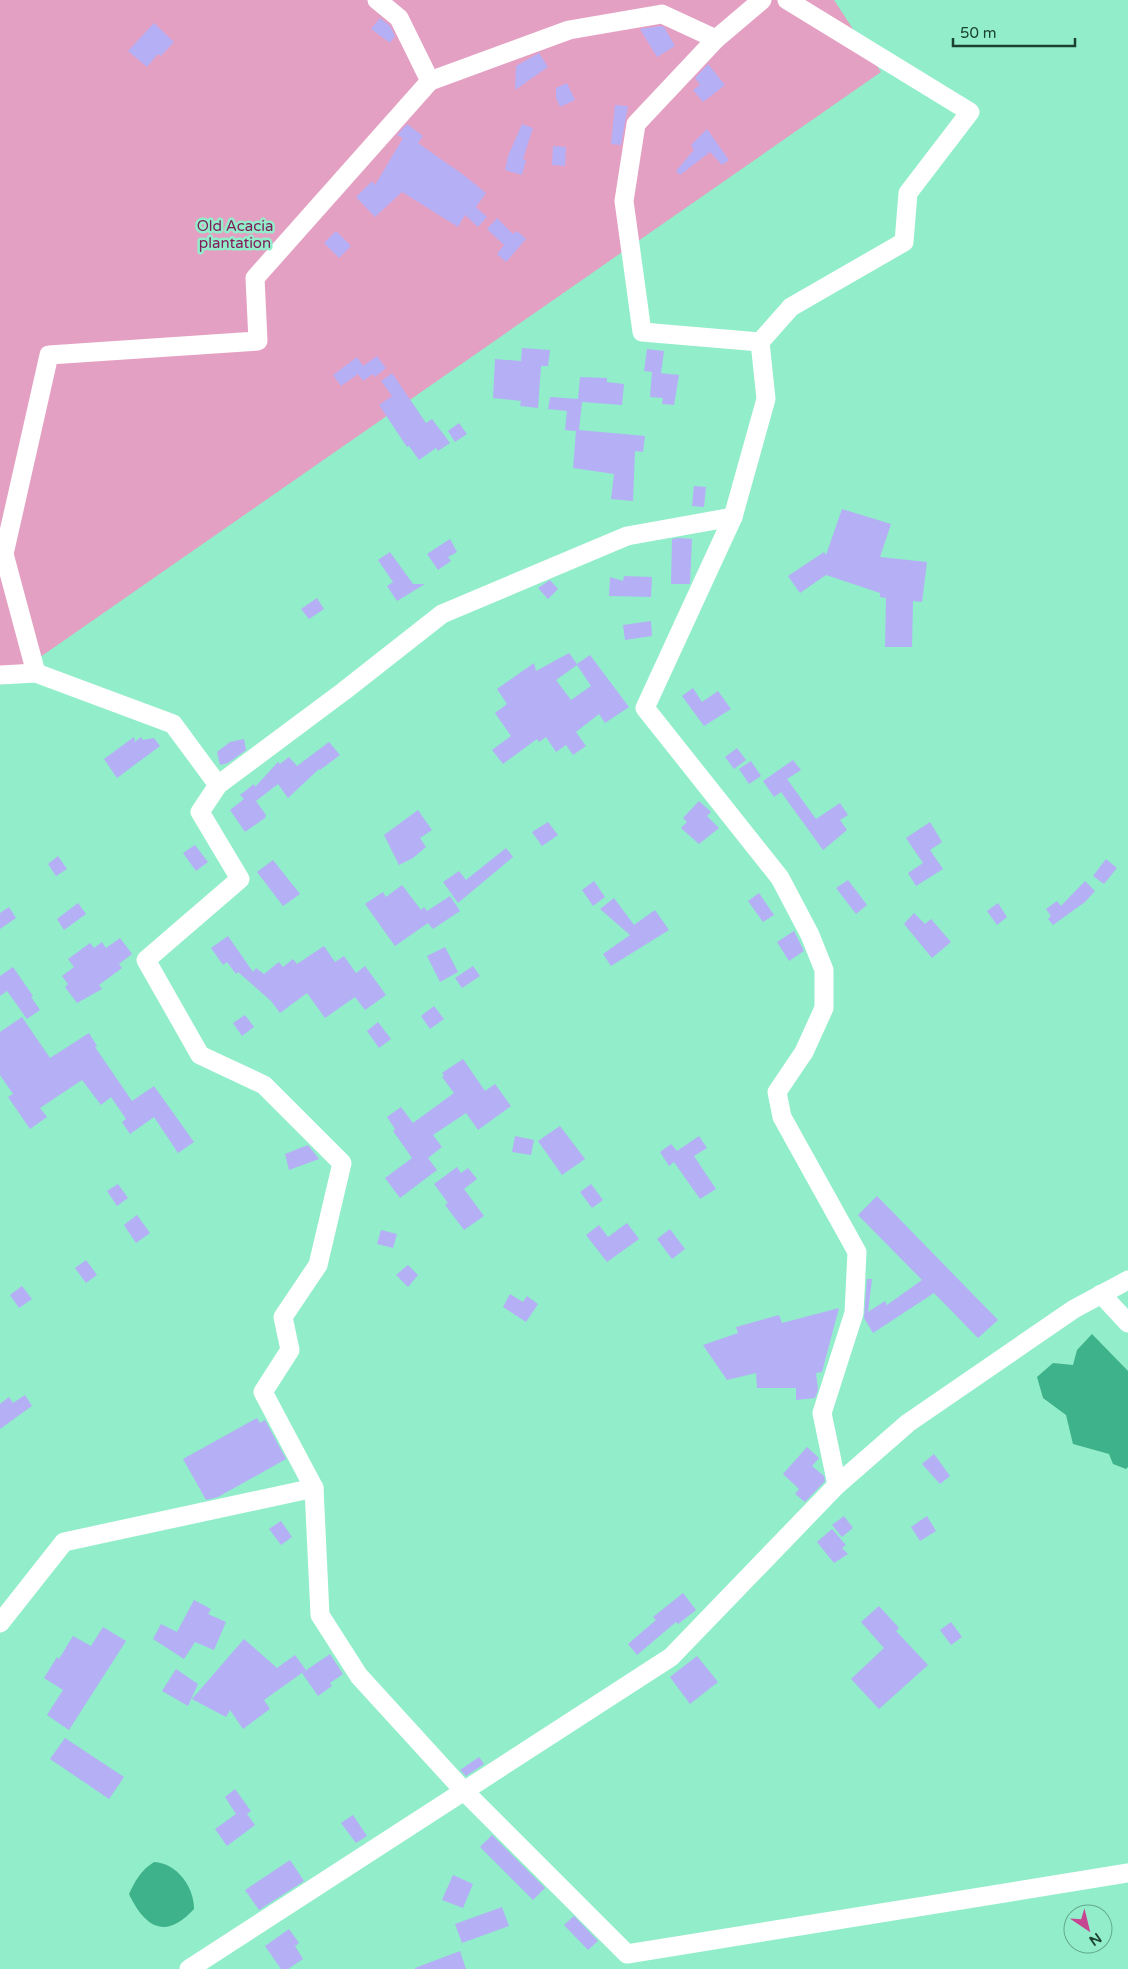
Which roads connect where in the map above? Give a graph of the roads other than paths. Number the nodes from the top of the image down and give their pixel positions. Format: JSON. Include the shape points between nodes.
{"nodes":[{"id":1,"x":377,"y":0,"type":"edge"},
{"id":2,"x":762,"y":0,"type":"edge"},
{"id":3,"x":787,"y":0,"type":"edge"},
{"id":4,"x":658,"y":7,"type":"edge"},
{"id":5,"x":716,"y":39,"type":"junction"},
{"id":6,"x":430,"y":81,"type":"junction"},
{"id":7,"x":760,"y":342,"type":"junction"},
{"id":8,"x":733,"y":517,"type":"junction"},
{"id":9,"x":36,"y":673,"type":"junction"},
{"id":10,"x":0,"y":675,"type":"edge"},
{"id":11,"x":218,"y":785,"type":"junction"},
{"id":12,"x":1128,"y":1280,"type":"edge"},
{"id":13,"x":1102,"y":1294,"type":"junction"},
{"id":14,"x":1128,"y":1323,"type":"edge"},
{"id":15,"x":837,"y":1485,"type":"junction"},
{"id":16,"x":314,"y":1488,"type":"junction"},
{"id":17,"x":0,"y":1623,"type":"edge"},
{"id":18,"x":464,"y":1791,"type":"junction"},
{"id":19,"x":1128,"y":1873,"type":"edge"},
{"id":20,"x":189,"y":1969,"type":"edge"}],
"edges":[{"from":1,"to":6,"type":"street","via":[[398,18]]},
{"from":2,"to":5,"type":"street"},
{"from":3,"to":7,"type":"street","via":[[970,112],[908,193],[904,242],[791,307]]},
{"from":4,"to":5,"type":"street"},
{"from":4,"to":6,"type":"street","via":[[569,30]]},
{"from":5,"to":7,"type":"street","via":[[636,124],[624,201],[642,332]]},
{"from":6,"to":9,"type":"street","via":[[254,278],[258,342],[49,355],[4,554]]},
{"from":7,"to":8,"type":"street","via":[[766,399]]},
{"from":8,"to":11,"type":"street","via":[[627,536],[442,614]]},
{"from":8,"to":15,"type":"street","via":[[645,708],[780,878],[824,970],[824,1008],[804,1052],[777,1092],[782,1117],[857,1252],[854,1313],[822,1413]]},
{"from":9,"to":10,"type":"street"},
{"from":9,"to":11,"type":"street","via":[[173,724]]},
{"from":11,"to":16,"type":"street","via":[[200,812],[240,879],[146,960],[200,1055],[264,1086],[342,1163],[318,1265],[283,1317],[290,1350],[263,1392]]},
{"from":12,"to":13,"type":"street"},
{"from":13,"to":14,"type":"street"},
{"from":13,"to":15,"type":"street","via":[[1074,1309],[908,1423]]},
{"from":15,"to":18,"type":"street","via":[[671,1657]]},
{"from":16,"to":17,"type":"street","via":[[64,1542]]},
{"from":16,"to":18,"type":"street","via":[[320,1615],[359,1676]]},
{"from":18,"to":19,"type":"street","via":[[627,1954]]},
{"from":18,"to":20,"type":"street"}]}
